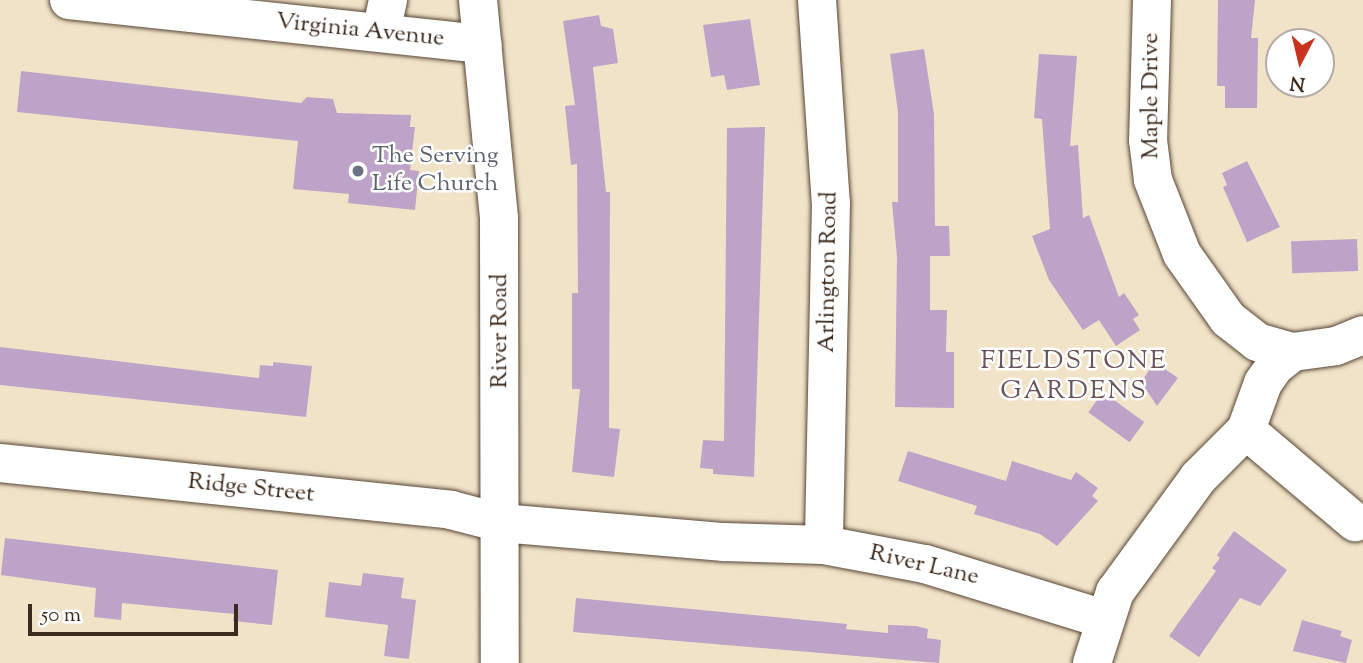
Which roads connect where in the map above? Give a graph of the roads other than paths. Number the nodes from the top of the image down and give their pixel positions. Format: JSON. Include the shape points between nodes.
{"nodes":[{"id":1,"x":69,"y":0,"type":"edge"},
{"id":2,"x":478,"y":0,"type":"edge"},
{"id":3,"x":817,"y":0,"type":"edge"},
{"id":4,"x":1152,"y":0,"type":"edge"},
{"id":5,"x":106,"y":2,"type":"edge"},
{"id":6,"x":192,"y":7,"type":"edge"},
{"id":7,"x":385,"y":8,"type":"edge"},
{"id":8,"x":483,"y":44,"type":"junction"},
{"id":9,"x":1363,"y":335,"type":"edge"},
{"id":10,"x":1293,"y":352,"type":"junction"},
{"id":11,"x":1246,"y":430,"type":"junction"},
{"id":12,"x":0,"y":463,"type":"edge"},
{"id":13,"x":1355,"y":522,"type":"dead end"},
{"id":14,"x":501,"y":523,"type":"junction"},
{"id":15,"x":824,"y":545,"type":"junction"},
{"id":16,"x":1104,"y":619,"type":"junction"},
{"id":17,"x":500,"y":663,"type":"edge"},
{"id":18,"x":1092,"y":663,"type":"edge"}],
"edges":[{"from":1,"to":5,"type":"street","name":"Virginia Avenue"},
{"from":2,"to":8,"type":"street","name":"River Road"},
{"from":3,"to":15,"type":"street","name":"Arlington Road","via":[[831,203]]},
{"from":4,"to":10,"type":"street","name":"Maple Drive","via":[[1148,140],[1164,214],[1182,254],[1228,318],[1257,342]]},
{"from":5,"to":6,"type":"street","name":"Virginia Avenue"},
{"from":6,"to":7,"type":"street","name":"Virginia Avenue"},
{"from":7,"to":8,"type":"street","name":"Virginia Avenue"},
{"from":8,"to":14,"type":"street","name":"River Road","via":[[499,218]]},
{"from":9,"to":10,"type":"street","name":"Maple Drive","via":[[1336,346]]},
{"from":10,"to":11,"type":"street","via":[[1263,383]]},
{"from":11,"to":13,"type":"street"},
{"from":11,"to":16,"type":"street","via":[[1198,478],[1149,543],[1115,592]]},
{"from":12,"to":14,"type":"street","name":"Ridge Street","via":[[451,510]]},
{"from":14,"to":15,"type":"street","name":"River Lane","via":[[724,542]]},
{"from":14,"to":17,"type":"street","name":"River Road"},
{"from":15,"to":16,"type":"street","name":"River Lane","via":[[925,564]]},
{"from":16,"to":18,"type":"street"}]}
